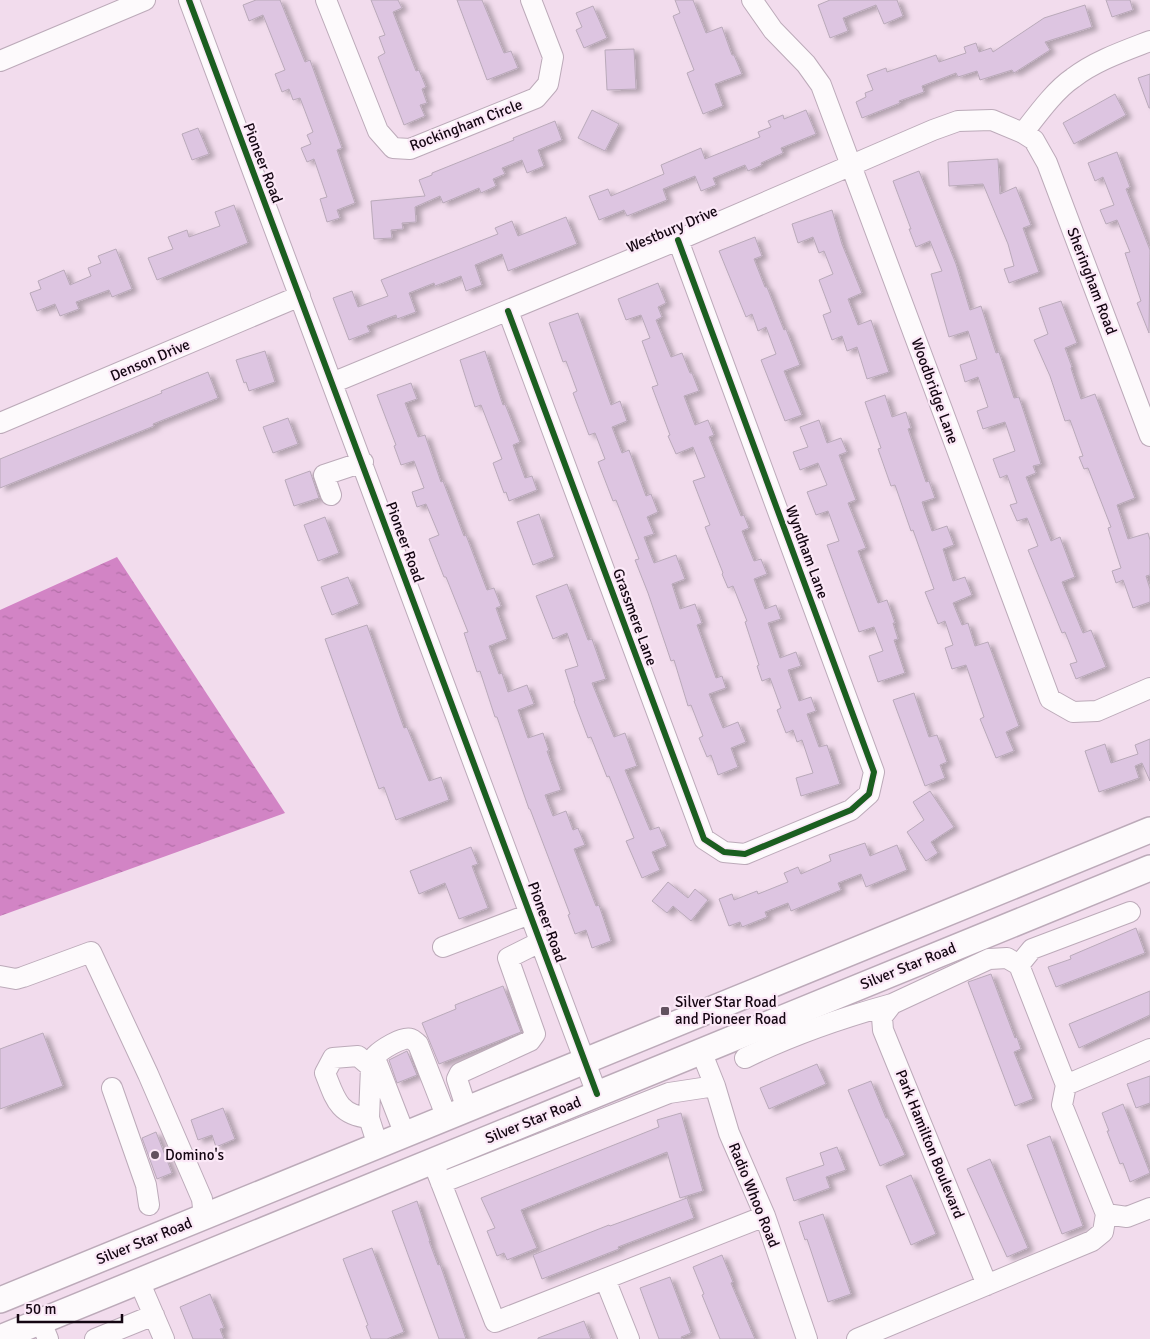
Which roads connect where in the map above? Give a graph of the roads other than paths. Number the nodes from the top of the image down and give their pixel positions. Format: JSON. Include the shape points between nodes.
{"nodes":[{"id":1,"x":145,"y":0,"type":"edge"},
{"id":2,"x":189,"y":0,"type":"edge"},
{"id":3,"x":326,"y":0,"type":"edge"},
{"id":4,"x":530,"y":0,"type":"edge"},
{"id":5,"x":756,"y":1,"type":"edge"},
{"id":6,"x":1150,"y":41,"type":"edge"},
{"id":7,"x":0,"y":61,"type":"edge"},
{"id":8,"x":1023,"y":133,"type":"junction"},
{"id":9,"x":851,"y":166,"type":"junction"},
{"id":10,"x":678,"y":240,"type":"junction"},
{"id":11,"x":300,"y":296,"type":"junction"},
{"id":12,"x":508,"y":312,"type":"junction"},
{"id":13,"x":332,"y":383,"type":"junction"},
{"id":14,"x":0,"y":424,"type":"edge"},
{"id":15,"x":1150,"y":436,"type":"edge"},
{"id":16,"x":363,"y":462,"type":"junction"},
{"id":17,"x":331,"y":495,"type":"dead end"},
{"id":18,"x":1150,"y":688,"type":"edge"},
{"id":19,"x":1150,"y":830,"type":"edge"},
{"id":20,"x":794,"y":833,"type":"joint"},
{"id":21,"x":1150,"y":869,"type":"edge"},
{"id":22,"x":1130,"y":912,"type":"dead end"},
{"id":23,"x":530,"y":914,"type":"junction"},
{"id":24,"x":540,"y":942,"type":"junction"},
{"id":25,"x":871,"y":944,"type":"junction"},
{"id":26,"x":443,"y":947,"type":"dead end"},
{"id":27,"x":1019,"y":965,"type":"junction"},
{"id":28,"x":0,"y":976,"type":"edge"},
{"id":29,"x":892,"y":1004,"type":"junction"},
{"id":30,"x":1150,"y":1049,"type":"edge"},
{"id":31,"x":701,"y":1051,"type":"junction"},
{"id":32,"x":745,"y":1058,"type":"dead end"},
{"id":33,"x":586,"y":1062,"type":"junction"},
{"id":34,"x":1066,"y":1085,"type":"junction"},
{"id":35,"x":715,"y":1086,"type":"junction"},
{"id":36,"x":112,"y":1088,"type":"dead end"},
{"id":37,"x":597,"y":1094,"type":"junction"},
{"id":38,"x":457,"y":1114,"type":"junction"},
{"id":39,"x":369,"y":1118,"type":"dead end"},
{"id":40,"x":405,"y":1135,"type":"junction"},
{"id":41,"x":378,"y":1146,"type":"junction"},
{"id":42,"x":437,"y":1172,"type":"junction"},
{"id":43,"x":149,"y":1205,"type":"dead end"},
{"id":44,"x":1150,"y":1208,"type":"edge"},
{"id":45,"x":1106,"y":1214,"type":"junction"},
{"id":46,"x":204,"y":1216,"type":"junction"},
{"id":47,"x":765,"y":1216,"type":"junction"},
{"id":48,"x":605,"y":1279,"type":"junction"},
{"id":49,"x":140,"y":1281,"type":"junction"},
{"id":50,"x":987,"y":1285,"type":"junction"},
{"id":51,"x":0,"y":1300,"type":"edge"},
{"id":52,"x":154,"y":1315,"type":"junction"},
{"id":53,"x":47,"y":1326,"type":"edge"},
{"id":54,"x":0,"y":1338,"type":"edge"},
{"id":55,"x":95,"y":1339,"type":"edge"},
{"id":56,"x":164,"y":1339,"type":"edge"},
{"id":57,"x":630,"y":1339,"type":"edge"},
{"id":58,"x":807,"y":1339,"type":"edge"},
{"id":59,"x":858,"y":1339,"type":"edge"}],
"edges":[{"from":1,"to":7,"type":"street"},
{"from":2,"to":11,"type":"street","name":"Pioneer Road"},
{"from":3,"to":4,"type":"street","name":"Rockingham Circle","via":[[378,131],[393,148],[410,149],[536,98],[548,84],[553,57]]},
{"from":5,"to":9,"type":"street","name":"Woodbridge Lane","via":[[773,30],[806,64],[821,85]]},
{"from":6,"to":8,"type":"street","via":[[1111,56],[1072,78]]},
{"from":8,"to":9,"type":"street","name":"Westbury Drive","via":[[992,120],[958,122]]},
{"from":8,"to":15,"type":"street","name":"Sheringham Road","via":[[1034,140],[1047,162]]},
{"from":9,"to":10,"type":"street","name":"Westbury Drive"},
{"from":9,"to":18,"type":"street","name":"Woodbridge Lane","via":[[1050,698],[1073,712],[1097,711]]},
{"from":10,"to":12,"type":"street","name":"Westbury Drive"},
{"from":10,"to":20,"type":"street","name":"Wyndham Lane","via":[[874,772],[869,794],[851,810]]},
{"from":11,"to":13,"type":"street","name":"Pioneer Road"},
{"from":11,"to":14,"type":"street","name":"Denson Drive"},
{"from":12,"to":13,"type":"street","name":"Westbury Drive"},
{"from":12,"to":20,"type":"street","name":"Grassmere Lane","via":[[704,839],[724,852],[744,854]]},
{"from":13,"to":16,"type":"street","name":"Pioneer Road"},
{"from":16,"to":17,"type":"street","via":[[324,476]]},
{"from":16,"to":23,"type":"street","name":"Pioneer Road"},
{"from":19,"to":25,"type":"main road","name":"Silver Star Road"},
{"from":21,"to":31,"type":"main road","name":"Silver Star Road"},
{"from":22,"to":27,"type":"street","via":[[1032,950]]},
{"from":23,"to":24,"type":"street","name":"Pioneer Road"},
{"from":23,"to":26,"type":"street"},
{"from":24,"to":33,"type":"street","name":"Pioneer Road"},
{"from":24,"to":38,"type":"street","via":[[508,958],[535,1034],[530,1041],[460,1072]]},
{"from":25,"to":31,"type":"main road","via":[[829,975],[720,1020],[708,1028]]},
{"from":25,"to":33,"type":"main road","name":"Silver Star Road"},
{"from":27,"to":29,"type":"street","via":[[1007,958],[989,959]]},
{"from":27,"to":34,"type":"street"},
{"from":28,"to":46,"type":"street","via":[[23,977],[91,952],[202,1199]]},
{"from":29,"to":32,"type":"street","via":[[803,1033]]},
{"from":29,"to":50,"type":"street","name":"Park Hamilton Boulevard","via":[[882,1017],[883,1030]]},
{"from":30,"to":34,"type":"street"},
{"from":31,"to":35,"type":"street","name":"Radio Whoo Road"},
{"from":31,"to":37,"type":"main road","name":"Silver Star Road"},
{"from":33,"to":37,"type":"street","name":"Pioneer Road"},
{"from":33,"to":38,"type":"main road","name":"Silver Star Road"},
{"from":34,"to":45,"type":"street","via":[[1062,1105]]},
{"from":35,"to":42,"type":"street","via":[[669,1093]]},
{"from":35,"to":47,"type":"street","name":"Radio Whoo Road","via":[[730,1133]]},
{"from":36,"to":43,"type":"street","via":[[146,1185]]},
{"from":37,"to":42,"type":"main road","name":"Silver Star Road"},
{"from":38,"to":40,"type":"main road","name":"Silver Star Road"},
{"from":38,"to":40,"type":"street","via":[[418,1044],[406,1039],[383,1048],[375,1056]]},
{"from":39,"to":41,"type":"street"},
{"from":40,"to":41,"type":"main road","name":"Silver Star Road"},
{"from":41,"to":46,"type":"main road","name":"Silver Star Road"},
{"from":42,"to":48,"type":"street","via":[[494,1322]]},
{"from":42,"to":49,"type":"main road","name":"Silver Star Road"},
{"from":44,"to":45,"type":"street","via":[[1127,1217]]},
{"from":45,"to":50,"type":"street","via":[[1103,1232],[1092,1241]]},
{"from":46,"to":51,"type":"main road","name":"Silver Star Road"},
{"from":46,"to":53,"type":"main road","via":[[202,1232],[194,1243],[93,1284]]},
{"from":47,"to":48,"type":"street"},
{"from":47,"to":58,"type":"street","name":"Radio Whoo Road"},
{"from":48,"to":57,"type":"street"},
{"from":49,"to":52,"type":"street"},
{"from":49,"to":53,"type":"main road","name":"Silver Star Road"},
{"from":50,"to":59,"type":"street"},
{"from":52,"to":55,"type":"street"},
{"from":52,"to":56,"type":"street"},
{"from":53,"to":54,"type":"main road","name":"Silver Star Road"}]}
